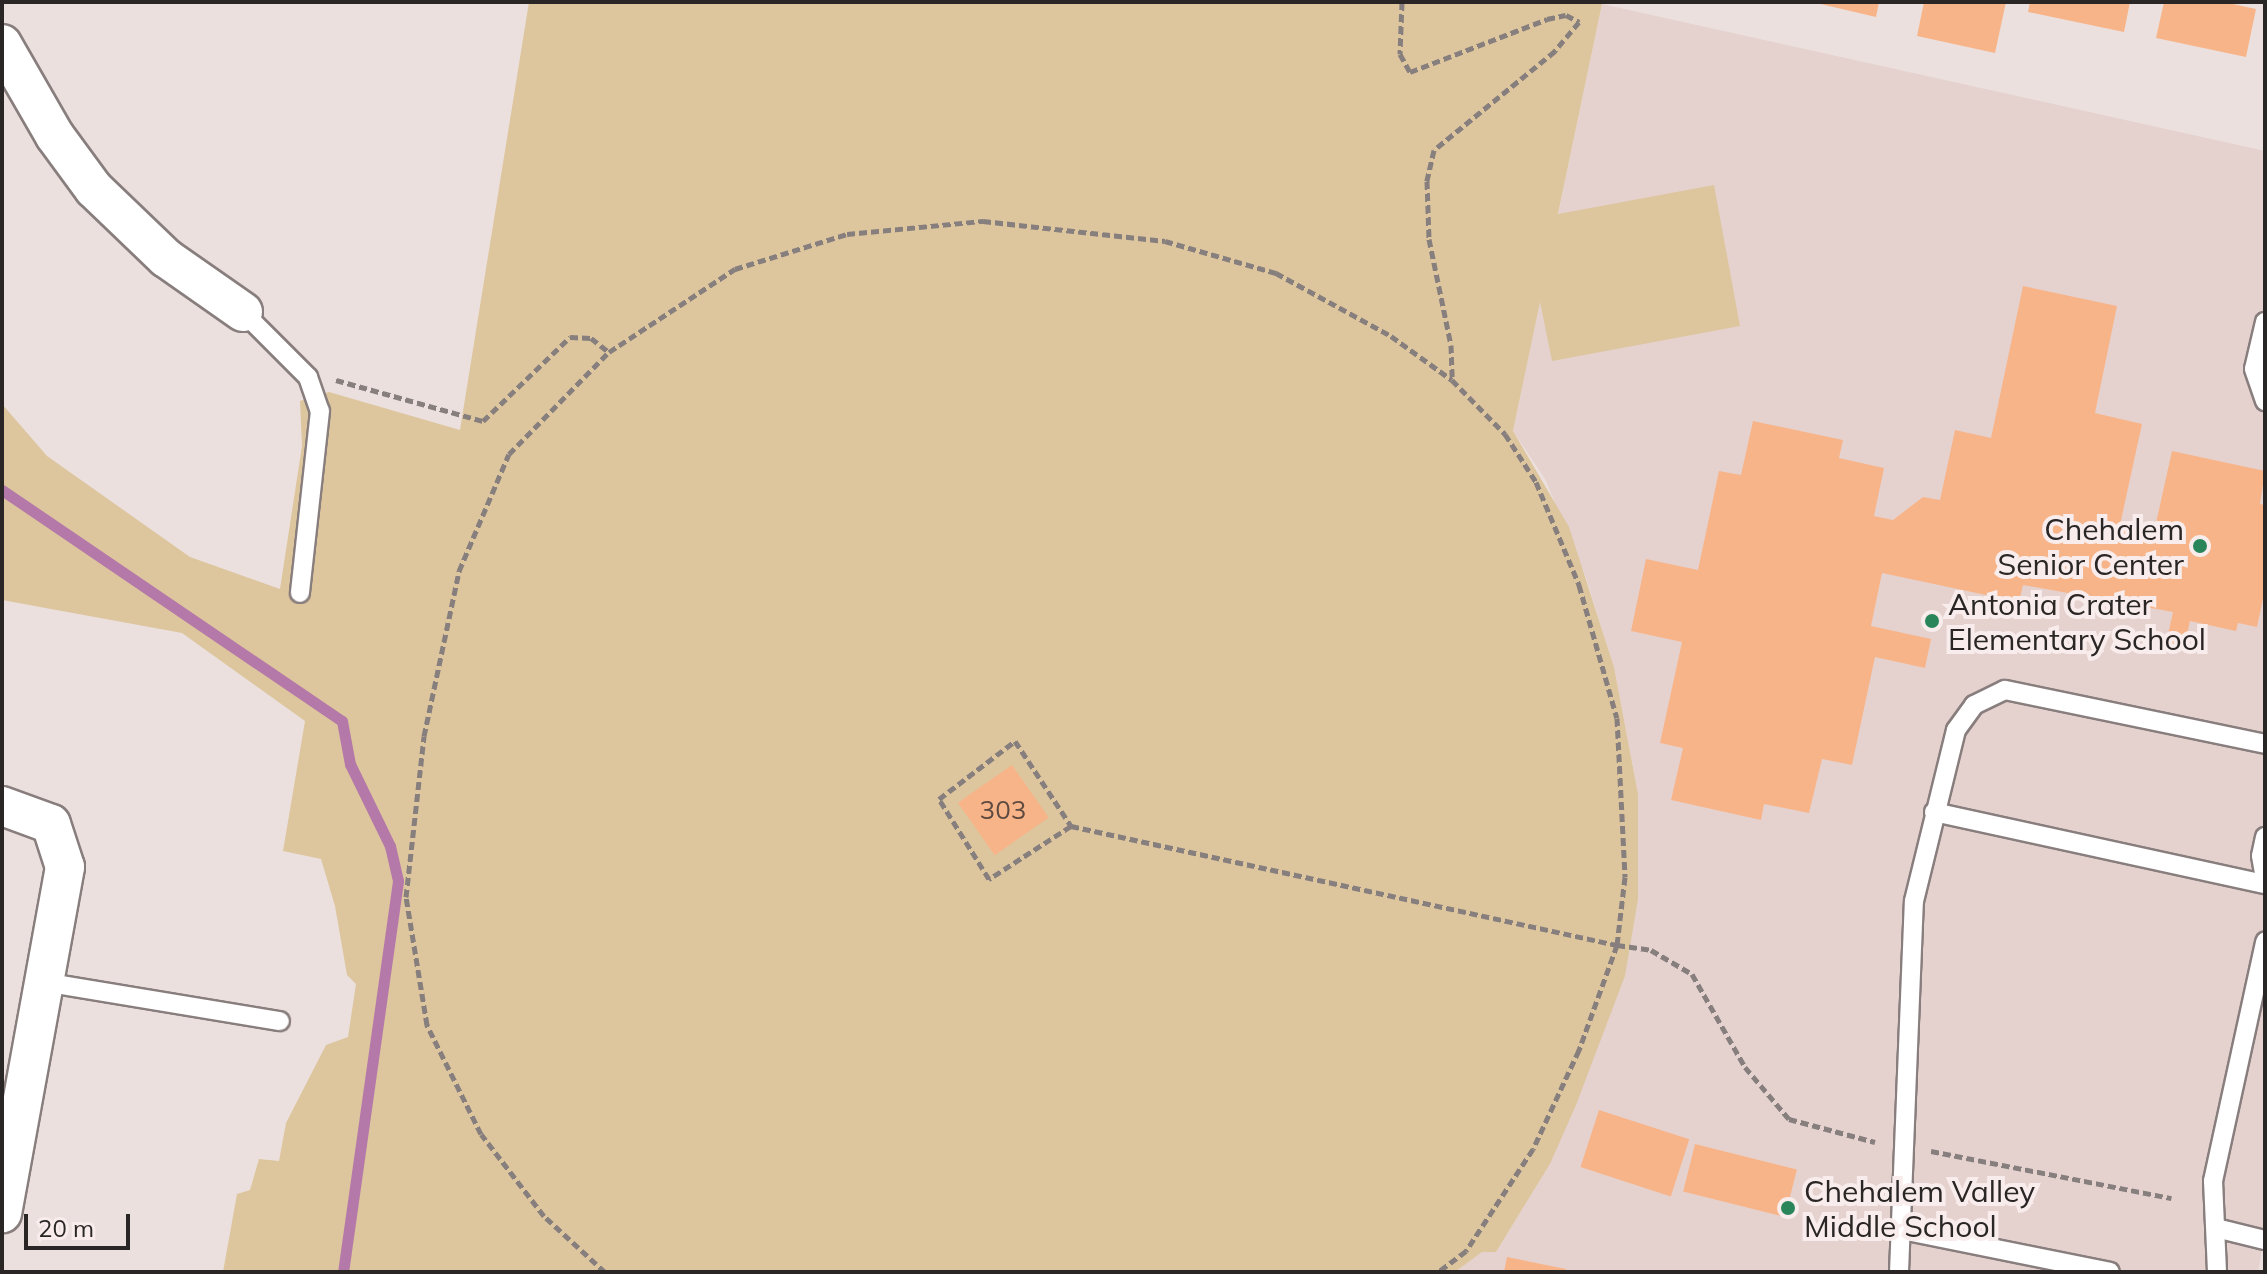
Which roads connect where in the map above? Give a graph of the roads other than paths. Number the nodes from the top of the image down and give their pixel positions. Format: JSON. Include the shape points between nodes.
{"nodes":[{"id":1,"x":2,"y":44,"type":"edge"},
{"id":2,"x":243,"y":312,"type":"joint"},
{"id":3,"x":2265,"y":322,"type":"edge"},
{"id":4,"x":2265,"y":401,"type":"edge"},
{"id":5,"x":300,"y":593,"type":"dead end"},
{"id":6,"x":2265,"y":744,"type":"edge"},
{"id":7,"x":2,"y":806,"type":"edge"},
{"id":8,"x":1934,"y":812,"type":"junction"},
{"id":9,"x":2265,"y":837,"type":"edge"},
{"id":10,"x":2265,"y":878,"type":"edge"},
{"id":11,"x":2265,"y":884,"type":"edge"},
{"id":12,"x":2265,"y":942,"type":"edge"},
{"id":13,"x":44,"y":982,"type":"junction"},
{"id":14,"x":280,"y":1021,"type":"dead end"},
{"id":15,"x":3,"y":1197,"type":"edge"},
{"id":16,"x":2216,"y":1228,"type":"junction"},
{"id":17,"x":1902,"y":1230,"type":"junction"},
{"id":18,"x":2265,"y":1240,"type":"edge"},
{"id":19,"x":1899,"y":1272,"type":"edge"},
{"id":20,"x":2110,"y":1272,"type":"edge"},
{"id":21,"x":2217,"y":1272,"type":"edge"}],
"edges":[{"from":1,"to":2,"type":"street","via":[[55,136],[103,199],[166,258]]},
{"from":2,"to":5,"type":"lane","via":[[308,377],[322,427]]},
{"from":3,"to":4,"type":"lane","via":[[2254,369]]},
{"from":6,"to":8,"type":"lane","via":[[2005,690],[1974,705],[1956,730]]},
{"from":7,"to":13,"type":"street","via":[[51,824],[65,867]]},
{"from":8,"to":11,"type":"lane"},
{"from":8,"to":17,"type":"lane","via":[[1914,901]]},
{"from":9,"to":10,"type":"lane"},
{"from":12,"to":16,"type":"lane","via":[[2213,1181]]},
{"from":13,"to":14,"type":"lane"},
{"from":13,"to":15,"type":"street"},
{"from":16,"to":18,"type":"lane"},
{"from":16,"to":21,"type":"lane"},
{"from":17,"to":19,"type":"lane"},
{"from":17,"to":20,"type":"lane"}]}
